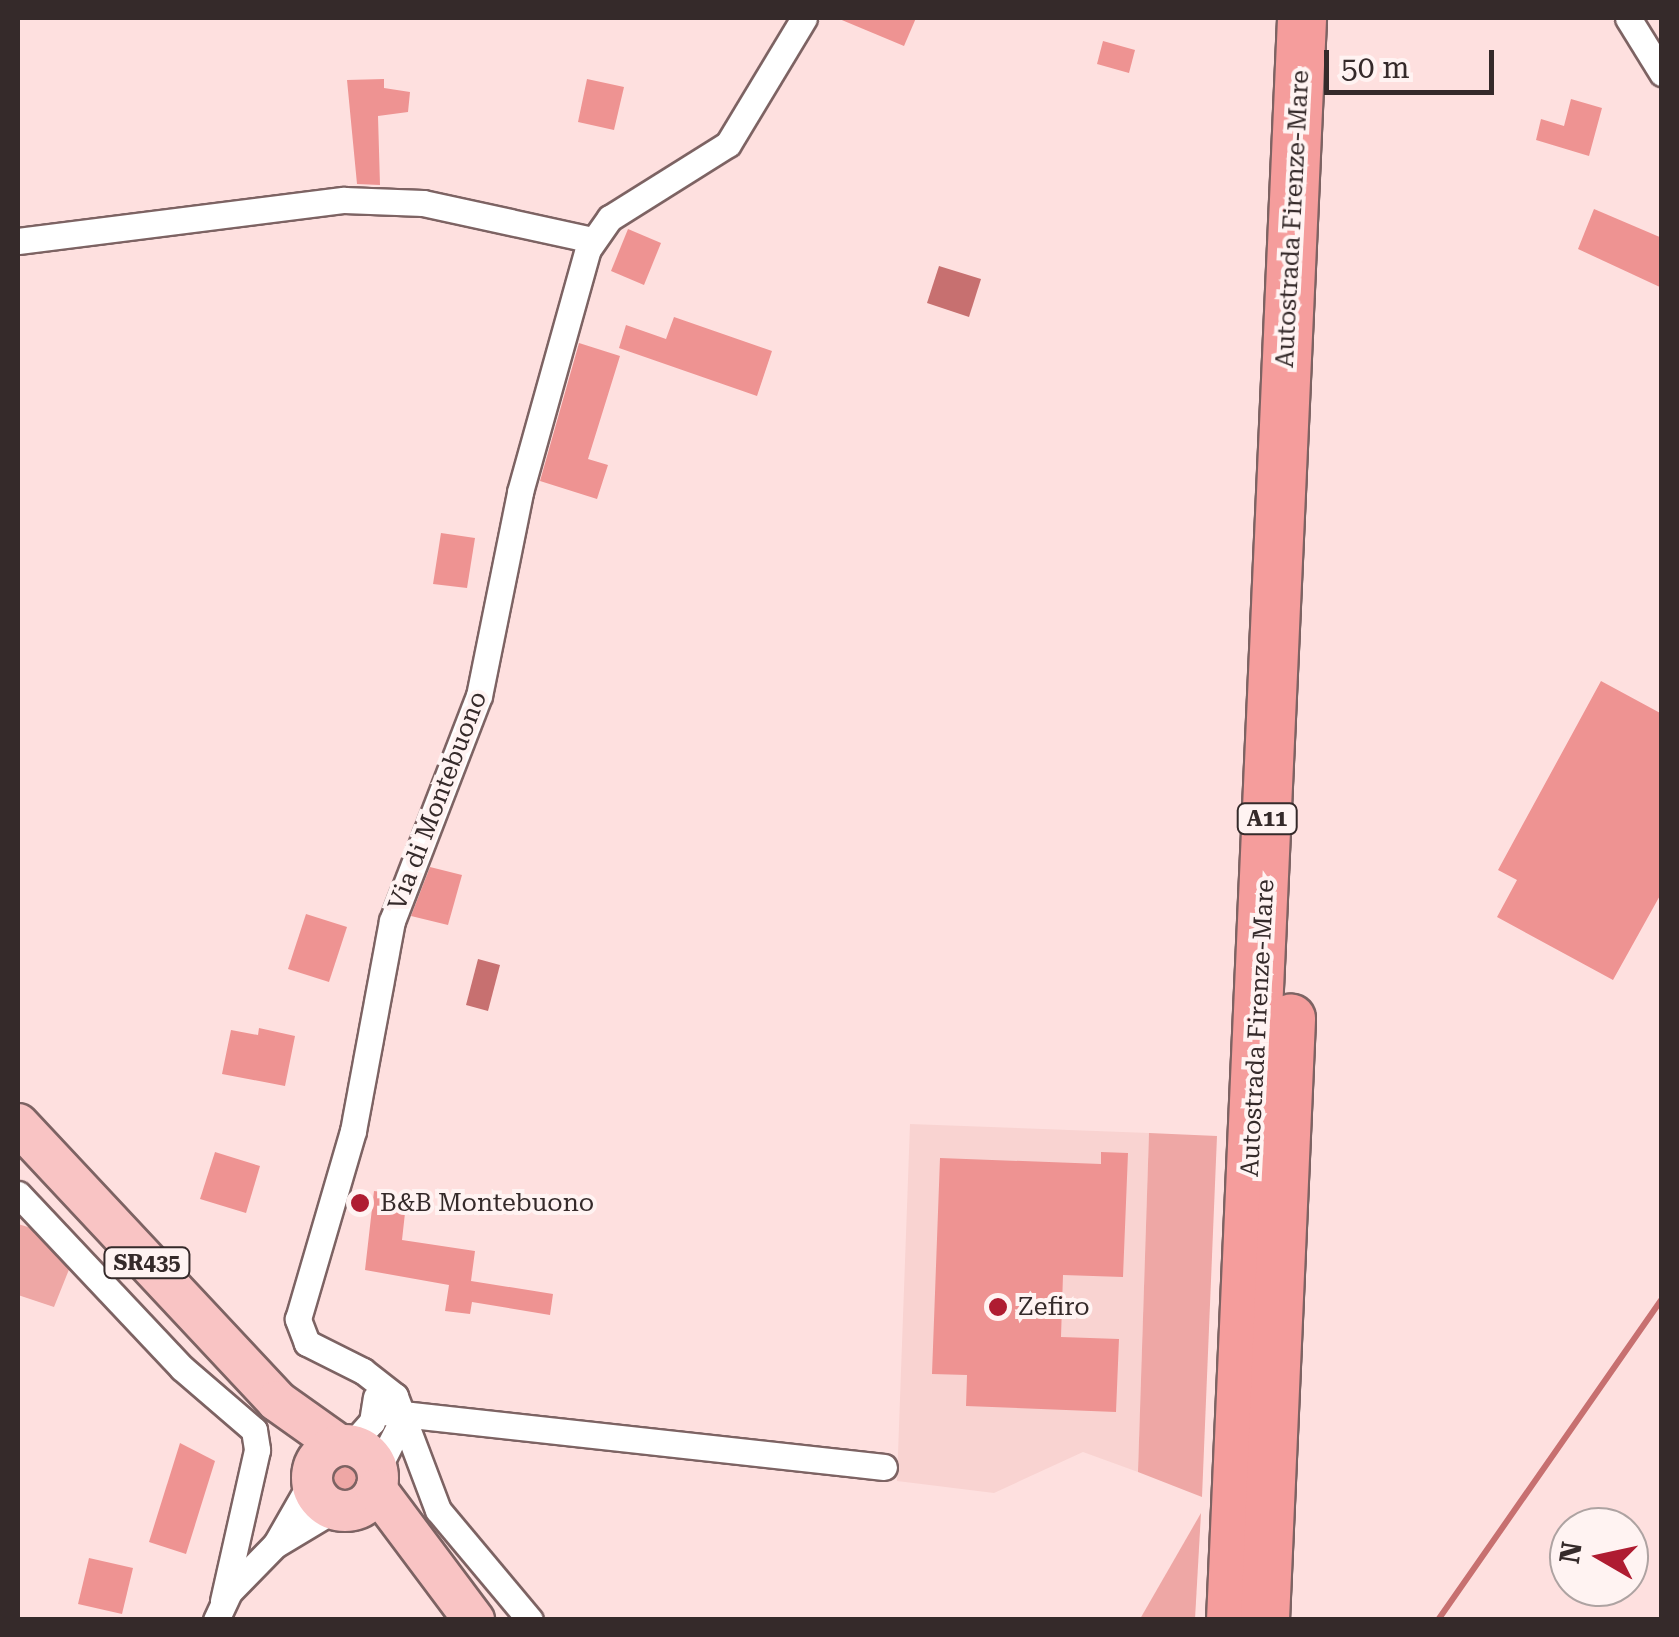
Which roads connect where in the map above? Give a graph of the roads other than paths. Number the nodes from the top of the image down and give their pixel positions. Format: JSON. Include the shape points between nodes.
{"nodes":[{"id":1,"x":804,"y":18,"type":"edge"},
{"id":2,"x":1302,"y":18,"type":"edge"},
{"id":3,"x":1334,"y":18,"type":"edge"},
{"id":4,"x":1628,"y":18,"type":"edge"},
{"id":5,"x":1662,"y":73,"type":"edge"},
{"id":6,"x":592,"y":240,"type":"junction"},
{"id":7,"x":18,"y":241,"type":"edge"},
{"id":8,"x":18,"y":1124,"type":"edge"},
{"id":9,"x":18,"y":1194,"type":"edge"},
{"id":10,"x":373,"y":1377,"type":"junction"},
{"id":11,"x":376,"y":1411,"type":"junction"},
{"id":12,"x":405,"y":1415,"type":"junction"},
{"id":13,"x":421,"y":1466,"type":"junction"},
{"id":14,"x":884,"y":1467,"type":"dead end"},
{"id":15,"x":349,"y":1475,"type":"junction"},
{"id":16,"x":275,"y":1545,"type":"junction"},
{"id":17,"x":220,"y":1610,"type":"edge"},
{"id":18,"x":474,"y":1620,"type":"edge"},
{"id":19,"x":530,"y":1620,"type":"edge"},
{"id":20,"x":1232,"y":1620,"type":"edge"},
{"id":21,"x":1265,"y":1620,"type":"edge"}],
"edges":[{"from":1,"to":6,"type":"street","via":[[728,144],[610,218]]},
{"from":2,"to":20,"type":"highway","name":"Autostrada Firenze-Mare","number":"A11"},
{"from":3,"to":21,"type":"highway","name":"Autostrada Firenze-Mare","number":"A11"},
{"from":4,"to":5,"type":"street"},
{"from":6,"to":7,"type":"street","via":[[423,203],[344,200]]},
{"from":6,"to":10,"type":"street","name":"Via di Montebuono","via":[[520,492],[480,696],[392,921],[353,1131],[298,1319],[307,1342]]},
{"from":8,"to":15,"type":"main road","number":"SR435"},
{"from":9,"to":17,"type":"street","via":[[182,1368],[254,1430],[257,1450]]},
{"from":10,"to":11,"type":"street"},
{"from":10,"to":12,"type":"street","name":"Via di Montebuono"},
{"from":11,"to":12,"type":"street"},
{"from":11,"to":15,"type":"street"},
{"from":12,"to":13,"type":"street"},
{"from":12,"to":14,"type":"street"},
{"from":12,"to":15,"type":"street"},
{"from":13,"to":15,"type":"street"},
{"from":13,"to":19,"type":"street","via":[[443,1516]]},
{"from":15,"to":16,"type":"street"},
{"from":15,"to":16,"type":"street"},
{"from":15,"to":18,"type":"main road"},
{"from":16,"to":17,"type":"street"}]}
